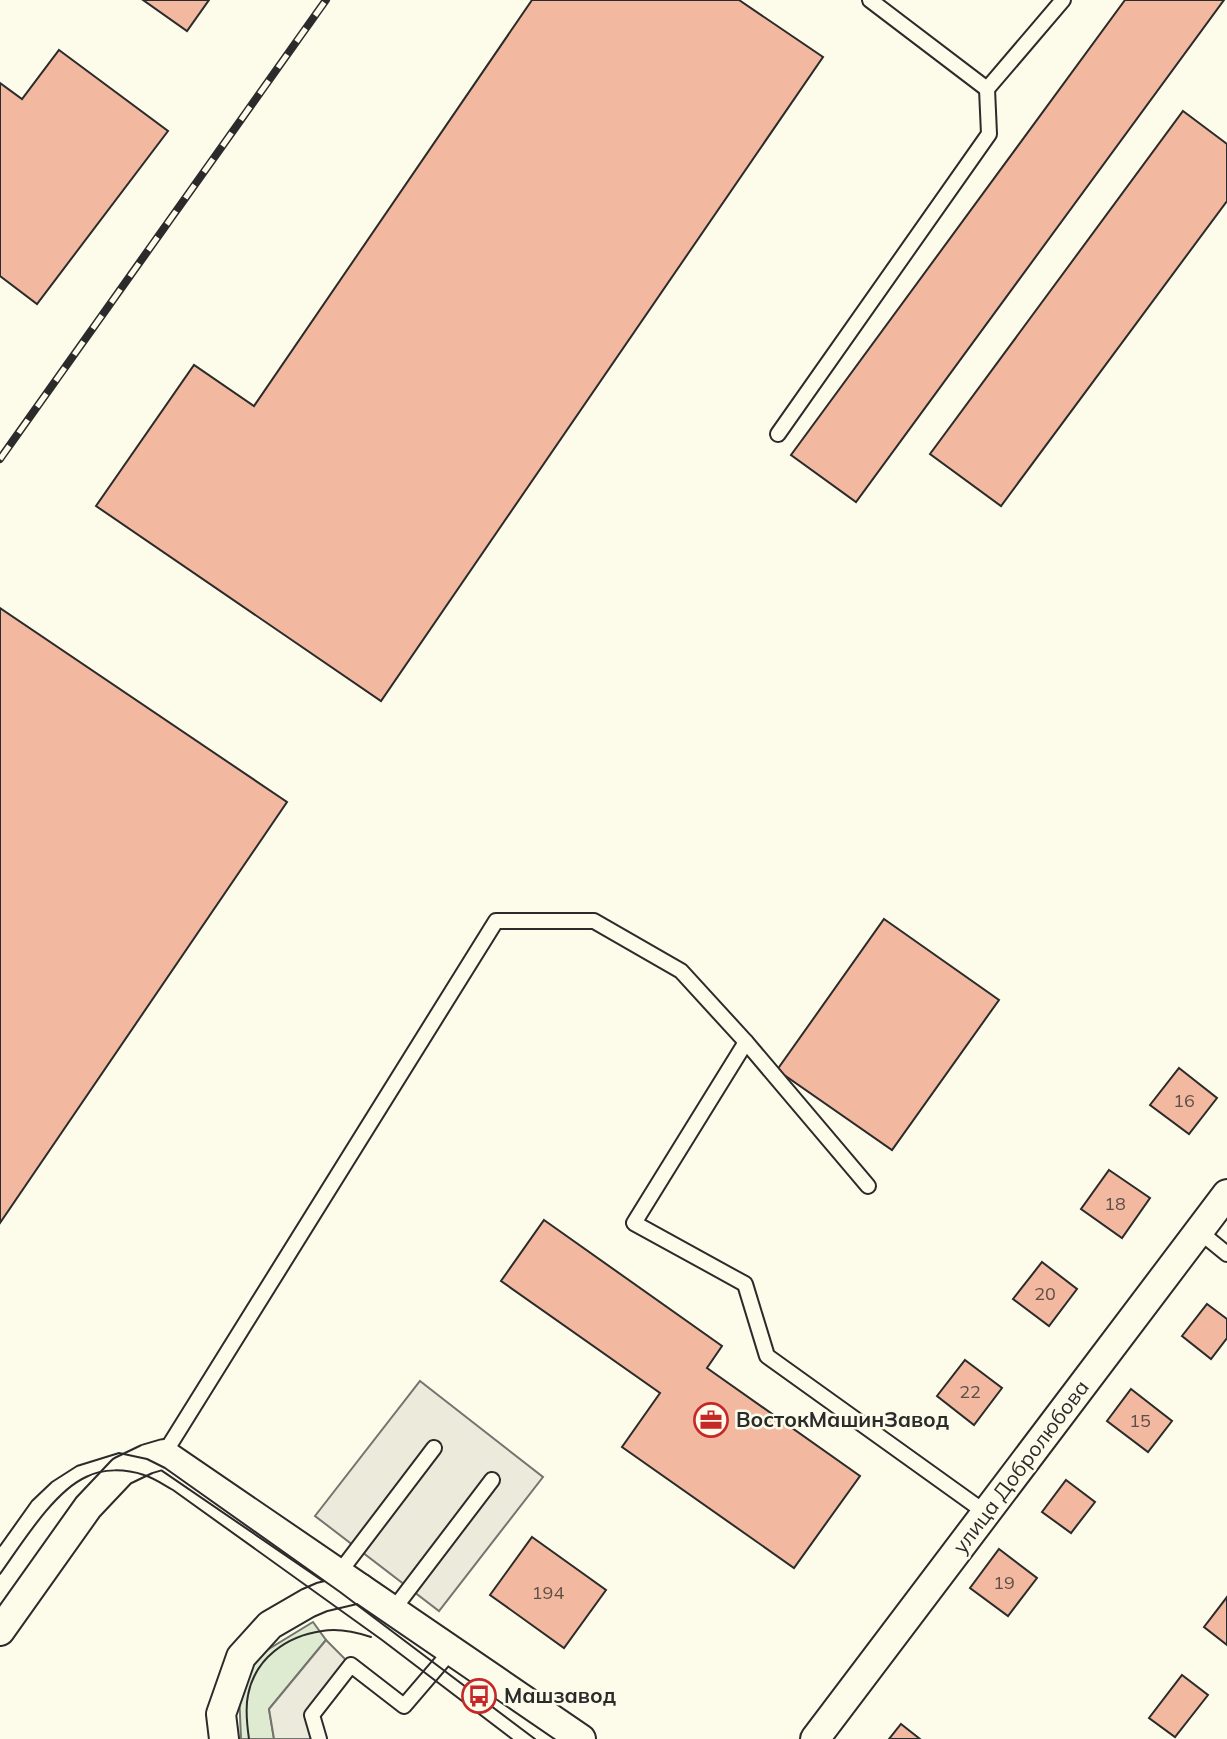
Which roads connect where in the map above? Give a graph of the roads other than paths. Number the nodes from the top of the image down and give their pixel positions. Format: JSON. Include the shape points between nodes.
{"nodes":[{"id":1,"x":870,"y":0,"type":"edge"},
{"id":2,"x":1063,"y":0,"type":"edge"},
{"id":3,"x":987,"y":89,"type":"junction"},
{"id":4,"x":778,"y":434,"type":"dead end"},
{"id":5,"x":746,"y":1042,"type":"junction"},
{"id":6,"x":868,"y":1186,"type":"dead end"},
{"id":7,"x":1227,"y":1195,"type":"edge"},
{"id":8,"x":1200,"y":1232,"type":"junction"},
{"id":9,"x":1227,"y":1254,"type":"edge"},
{"id":10,"x":434,"y":1448,"type":"dead end"},
{"id":11,"x":163,"y":1454,"type":"junction"},
{"id":12,"x":492,"y":1480,"type":"dead end"},
{"id":13,"x":986,"y":1513,"type":"junction"},
{"id":14,"x":349,"y":1580,"type":"junction"},
{"id":15,"x":393,"y":1610,"type":"junction"},
{"id":16,"x":0,"y":1631,"type":"edge"},
{"id":17,"x":452,"y":1650,"type":"junction"},
{"id":18,"x":224,"y":1739,"type":"edge"},
{"id":19,"x":319,"y":1739,"type":"edge"},
{"id":20,"x":581,"y":1739,"type":"edge"},
{"id":21,"x":815,"y":1739,"type":"edge"}],
"edges":[{"from":1,"to":3,"type":"lane"},
{"from":2,"to":3,"type":"lane"},
{"from":3,"to":4,"type":"lane","via":[[989,134]]},
{"from":5,"to":6,"type":"lane"},
{"from":5,"to":11,"type":"lane","via":[[681,971],[594,921],[496,921]]},
{"from":5,"to":13,"type":"lane","via":[[634,1223],[745,1284],[767,1356]]},
{"from":7,"to":8,"type":"street","name":"улица Добролюбова"},
{"from":8,"to":9,"type":"lane"},
{"from":8,"to":13,"type":"street","name":"улица Добролюбова"},
{"from":10,"to":14,"type":"lane"},
{"from":11,"to":14,"type":"street"},
{"from":11,"to":16,"type":"street","via":[[122,1471],[88,1507]]},
{"from":12,"to":15,"type":"lane"},
{"from":13,"to":21,"type":"street","name":"улица Добролюбова"},
{"from":14,"to":15,"type":"street"},
{"from":14,"to":18,"type":"street","via":[[270,1625],[241,1657],[221,1714]]},
{"from":15,"to":17,"type":"street"},
{"from":17,"to":19,"type":"lane","via":[[404,1706],[351,1665],[312,1715]]},
{"from":17,"to":20,"type":"street"}]}
